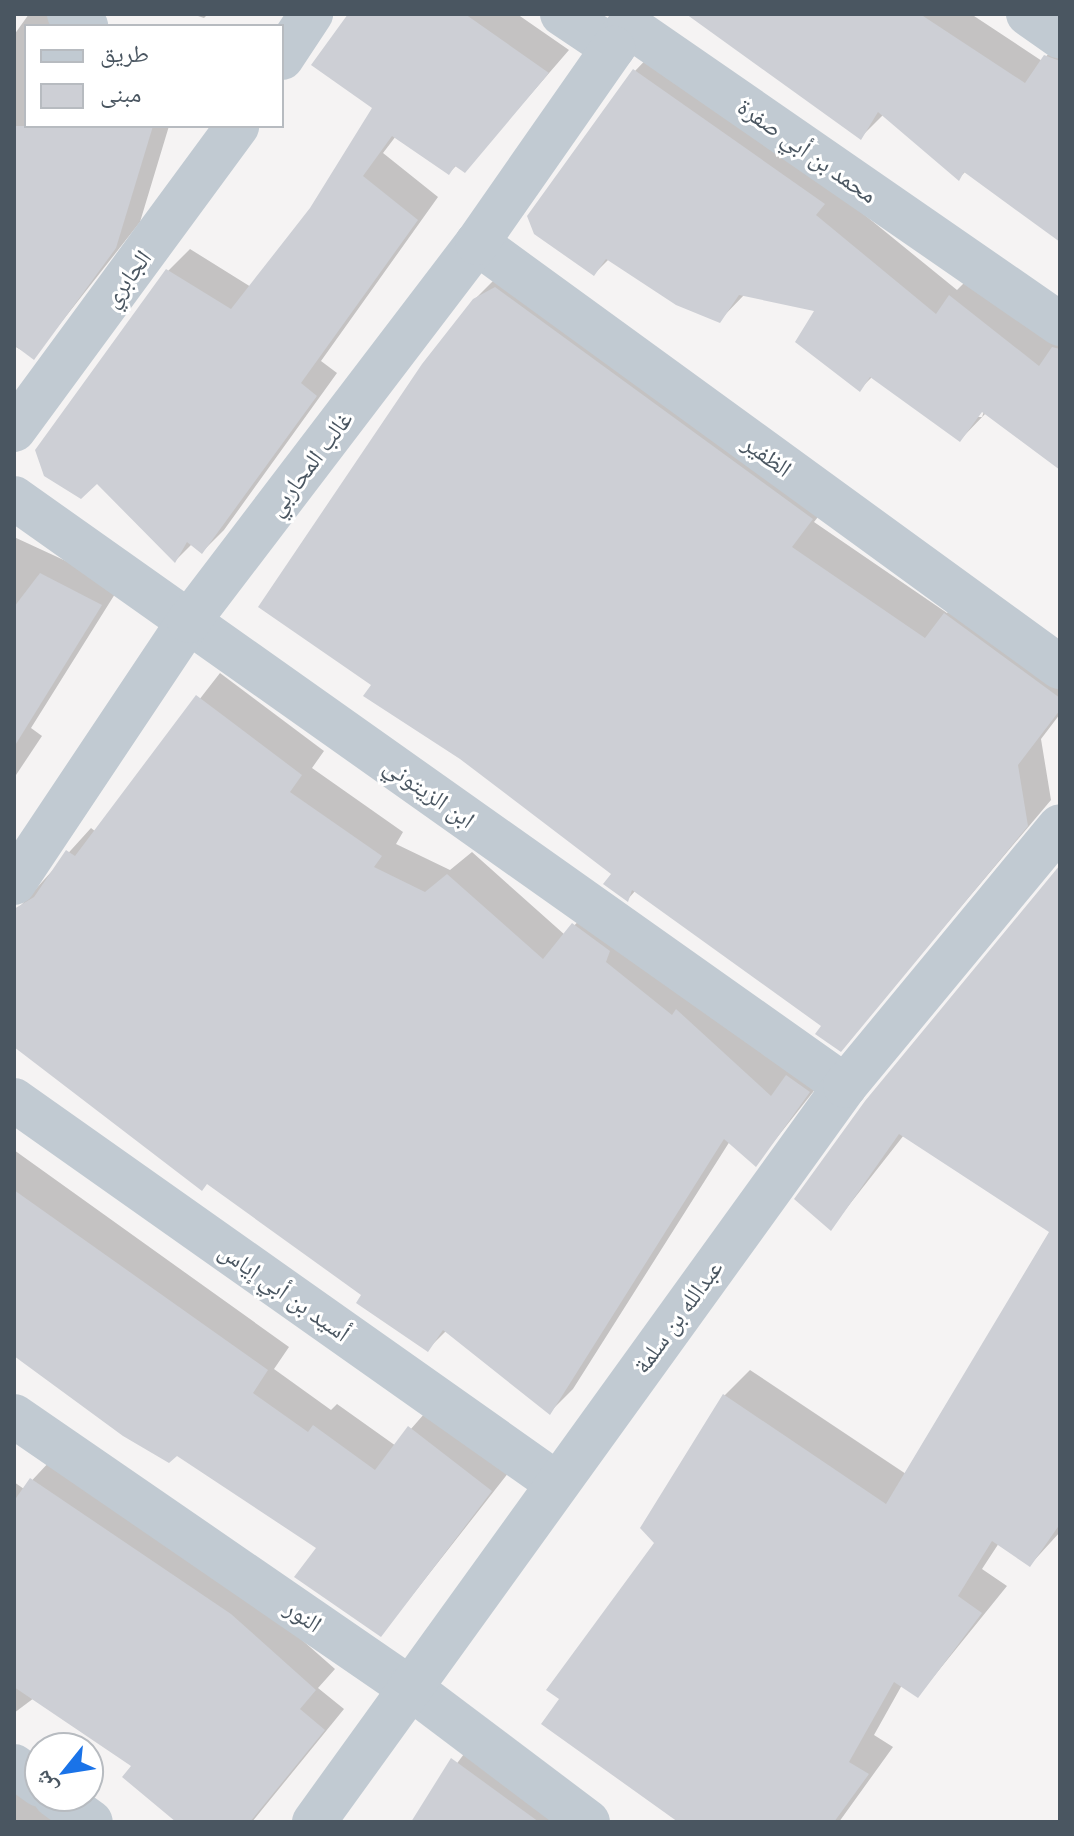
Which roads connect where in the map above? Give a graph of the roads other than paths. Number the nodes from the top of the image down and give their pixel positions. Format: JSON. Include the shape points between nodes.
{"nodes":[{"id":1,"x":311,"y":14,"type":"edge"},
{"id":2,"x":562,"y":14,"type":"edge"},
{"id":3,"x":1028,"y":14,"type":"edge"},
{"id":4,"x":1060,"y":36,"type":"edge"},
{"id":5,"x":613,"y":48,"type":"junction"},
{"id":6,"x":284,"y":55,"type":"edge"},
{"id":7,"x":233,"y":128,"type":"edge"},
{"id":8,"x":477,"y":243,"type":"junction"},
{"id":9,"x":1060,"y":324,"type":"edge"},
{"id":10,"x":14,"y":430,"type":"edge"},
{"id":11,"x":14,"y":498,"type":"edge"},
{"id":12,"x":189,"y":621,"type":"junction"},
{"id":13,"x":1060,"y":667,"type":"edge"},
{"id":14,"x":1060,"y":826,"type":"edge"},
{"id":15,"x":14,"y":883,"type":"edge"},
{"id":16,"x":845,"y":1086,"type":"junction"},
{"id":17,"x":14,"y":1100,"type":"edge"},
{"id":18,"x":14,"y":1416,"type":"edge"},
{"id":19,"x":555,"y":1482,"type":"junction"},
{"id":20,"x":409,"y":1687,"type":"junction"},
{"id":21,"x":314,"y":1822,"type":"edge"},
{"id":22,"x":588,"y":1822,"type":"edge"}],
"edges":[{"from":1,"to":6,"type":"street"},
{"from":2,"to":5,"type":"street"},
{"from":3,"to":4,"type":"street"},
{"from":5,"to":8,"type":"street","name":"غالب المحاربي"},
{"from":5,"to":9,"type":"street","name":"محمد بن أبي صفرة","via":[[629,26]]},
{"from":7,"to":10,"type":"street","name":"الجابري"},
{"from":8,"to":12,"type":"street","name":"غالب المحاربي"},
{"from":8,"to":13,"type":"street","name":"الظفير"},
{"from":11,"to":12,"type":"street","name":"ابن الزيتوني"},
{"from":12,"to":15,"type":"street","name":"غالب المحاربي"},
{"from":12,"to":16,"type":"street","name":"ابن الزيتوني"},
{"from":14,"to":16,"type":"street","name":"عبدالله بن سلمة"},
{"from":16,"to":19,"type":"street","name":"عبدالله بن سلمة"},
{"from":17,"to":19,"type":"street","name":"أسيد بن أبي إياس"},
{"from":18,"to":20,"type":"street","name":"النور"},
{"from":19,"to":20,"type":"street","name":"عبدالله بن سلمة"},
{"from":20,"to":21,"type":"street","name":"عبدالله بن سلمة"},
{"from":20,"to":22,"type":"street","name":"النور"}]}
